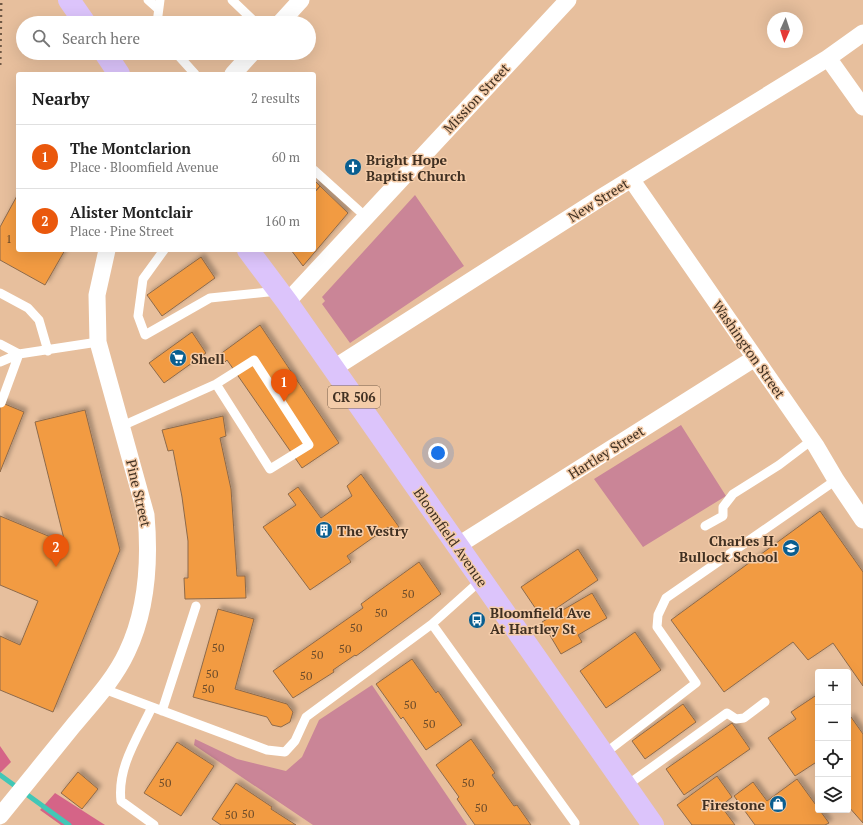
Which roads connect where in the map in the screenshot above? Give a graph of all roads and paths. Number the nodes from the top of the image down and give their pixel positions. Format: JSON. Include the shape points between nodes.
{"nodes":[{"id":1,"x":69,"y":0,"type":"edge"},
{"id":2,"x":148,"y":0,"type":"edge"},
{"id":3,"x":232,"y":0,"type":"edge"},
{"id":4,"x":301,"y":0,"type":"edge"},
{"id":5,"x":568,"y":0,"type":"edge"},
{"id":6,"x":158,"y":4,"type":"edge"},
{"id":7,"x":79,"y":16,"type":"edge"},
{"id":8,"x":157,"y":16,"type":"edge"},
{"id":9,"x":249,"y":16,"type":"edge"},
{"id":10,"x":286,"y":16,"type":"edge"},
{"id":11,"x":863,"y":34,"type":"edge"},
{"id":12,"x":828,"y":58,"type":"junction"},
{"id":13,"x":110,"y":60,"type":"edge"},
{"id":14,"x":182,"y":60,"type":"edge"},
{"id":15,"x":246,"y":60,"type":"edge"},
{"id":16,"x":118,"y":72,"type":"edge"},
{"id":17,"x":193,"y":72,"type":"edge"},
{"id":18,"x":235,"y":72,"type":"edge"},
{"id":19,"x":863,"y":107,"type":"edge"},
{"id":20,"x":316,"y":172,"type":"edge"},
{"id":21,"x":631,"y":179,"type":"junction"},
{"id":22,"x":366,"y":217,"type":"junction"},
{"id":23,"x":107,"y":252,"type":"edge"},
{"id":24,"x":163,"y":252,"type":"edge"},
{"id":25,"x":250,"y":252,"type":"edge"},
{"id":26,"x":0,"y":293,"type":"edge"},
{"id":27,"x":283,"y":296,"type":"junction"},
{"id":28,"x":98,"y":342,"type":"junction"},
{"id":29,"x":0,"y":344,"type":"edge"},
{"id":30,"x":48,"y":351,"type":"junction"},
{"id":31,"x":19,"y":354,"type":"junction"},
{"id":32,"x":755,"y":358,"type":"junction"},
{"id":33,"x":0,"y":362,"type":"edge"},
{"id":34,"x":334,"y":368,"type":"junction"},
{"id":35,"x":216,"y":384,"type":"junction"},
{"id":36,"x":1,"y":403,"type":"dead end"},
{"id":37,"x":122,"y":426,"type":"junction"},
{"id":38,"x":812,"y":440,"type":"junction"},
{"id":39,"x":836,"y":480,"type":"junction"},
{"id":40,"x":863,"y":520,"type":"edge"},
{"id":41,"x":705,"y":526,"type":"dead end"},
{"id":42,"x":457,"y":546,"type":"junction"},
{"id":43,"x":482,"y":580,"type":"junction"},
{"id":44,"x":196,"y":606,"type":"dead end"},
{"id":45,"x":432,"y":624,"type":"junction"},
{"id":46,"x":104,"y":689,"type":"junction"},
{"id":47,"x":765,"y":702,"type":"dead end"},
{"id":48,"x":152,"y":707,"type":"junction"},
{"id":49,"x":162,"y":711,"type":"junction"},
{"id":50,"x":604,"y":754,"type":"junction"},
{"id":51,"x":626,"y":786,"type":"junction"},
{"id":52,"x":0,"y":816,"type":"edge"},
{"id":53,"x":575,"y":823,"type":"dead end"},
{"id":54,"x":154,"y":825,"type":"edge"},
{"id":55,"x":653,"y":825,"type":"edge"}],
"edges":[{"from":1,"to":7,"type":"main road"},
{"from":2,"to":6,"type":"lane"},
{"from":3,"to":9,"type":"lane"},
{"from":4,"to":10,"type":"street"},
{"from":5,"to":22,"type":"street","name":"Mission Street"},
{"from":6,"to":8,"type":"lane"},
{"from":11,"to":12,"type":"street","name":"New Street"},
{"from":12,"to":19,"type":"street"},
{"from":12,"to":21,"type":"street","name":"New Street"},
{"from":13,"to":16,"type":"main road"},
{"from":14,"to":17,"type":"lane"},
{"from":15,"to":18,"type":"street"},
{"from":20,"to":22,"type":"lane"},
{"from":21,"to":32,"type":"street","name":"Washington Street"},
{"from":21,"to":34,"type":"street","name":"New Street"},
{"from":22,"to":27,"type":"street","name":"Mission Street"},
{"from":23,"to":28,"type":"street","name":"Pine Street","via":[[97,295]]},
{"from":24,"to":27,"type":"lane","via":[[143,279],[138,316],[145,335],[210,298]]},
{"from":25,"to":27,"type":"main road","name":"Bloomfield Avenue","number":"CR 506"},
{"from":26,"to":30,"type":"lane","via":[[28,308],[39,320]]},
{"from":27,"to":34,"type":"main road","name":"Bloomfield Avenue","number":"CR 506"},
{"from":28,"to":30,"type":"lane"},
{"from":28,"to":37,"type":"street","name":"Pine Street"},
{"from":29,"to":31,"type":"lane"},
{"from":30,"to":31,"type":"lane"},
{"from":31,"to":33,"type":"lane"},
{"from":31,"to":36,"type":"lane"},
{"from":32,"to":38,"type":"street","name":"Washington Street"},
{"from":32,"to":42,"type":"street","name":"Hartley Street"},
{"from":34,"to":42,"type":"main road","name":"Bloomfield Avenue","number":"CR 506"},
{"from":35,"to":35,"type":"lane","via":[[254,360],[309,445],[270,469]]},
{"from":35,"to":37,"type":"lane"},
{"from":37,"to":46,"type":"street","name":"Pine Street","via":[[146,515],[147,568],[142,608],[133,637],[120,666]]},
{"from":38,"to":39,"type":"street","name":"Washington Street"},
{"from":38,"to":41,"type":"lane","via":[[779,465],[732,494],[723,507],[723,516]]},
{"from":39,"to":40,"type":"street","name":"Washington Street"},
{"from":39,"to":50,"type":"lane","via":[[666,598],[658,615],[657,627],[696,683]]},
{"from":42,"to":43,"type":"main road","name":"Bloomfield Avenue","number":"CR 506"},
{"from":43,"to":45,"type":"lane"},
{"from":43,"to":50,"type":"main road","name":"Bloomfield Avenue","number":"CR 506"},
{"from":44,"to":49,"type":"lane"},
{"from":45,"to":49,"type":"lane","via":[[306,717],[295,741],[285,752],[267,750]]},
{"from":45,"to":53,"type":"lane"},
{"from":46,"to":48,"type":"lane"},
{"from":46,"to":52,"type":"street","name":"Pine Street"},
{"from":47,"to":51,"type":"lane","via":[[744,718],[736,719],[727,713]]},
{"from":48,"to":49,"type":"lane"},
{"from":48,"to":54,"type":"lane","via":[[125,763],[119,788],[120,801]]},
{"from":50,"to":51,"type":"main road","name":"Bloomfield Avenue","number":"CR 506"},
{"from":51,"to":55,"type":"main road","name":"Bloomfield Avenue","number":"CR 506"}]}
